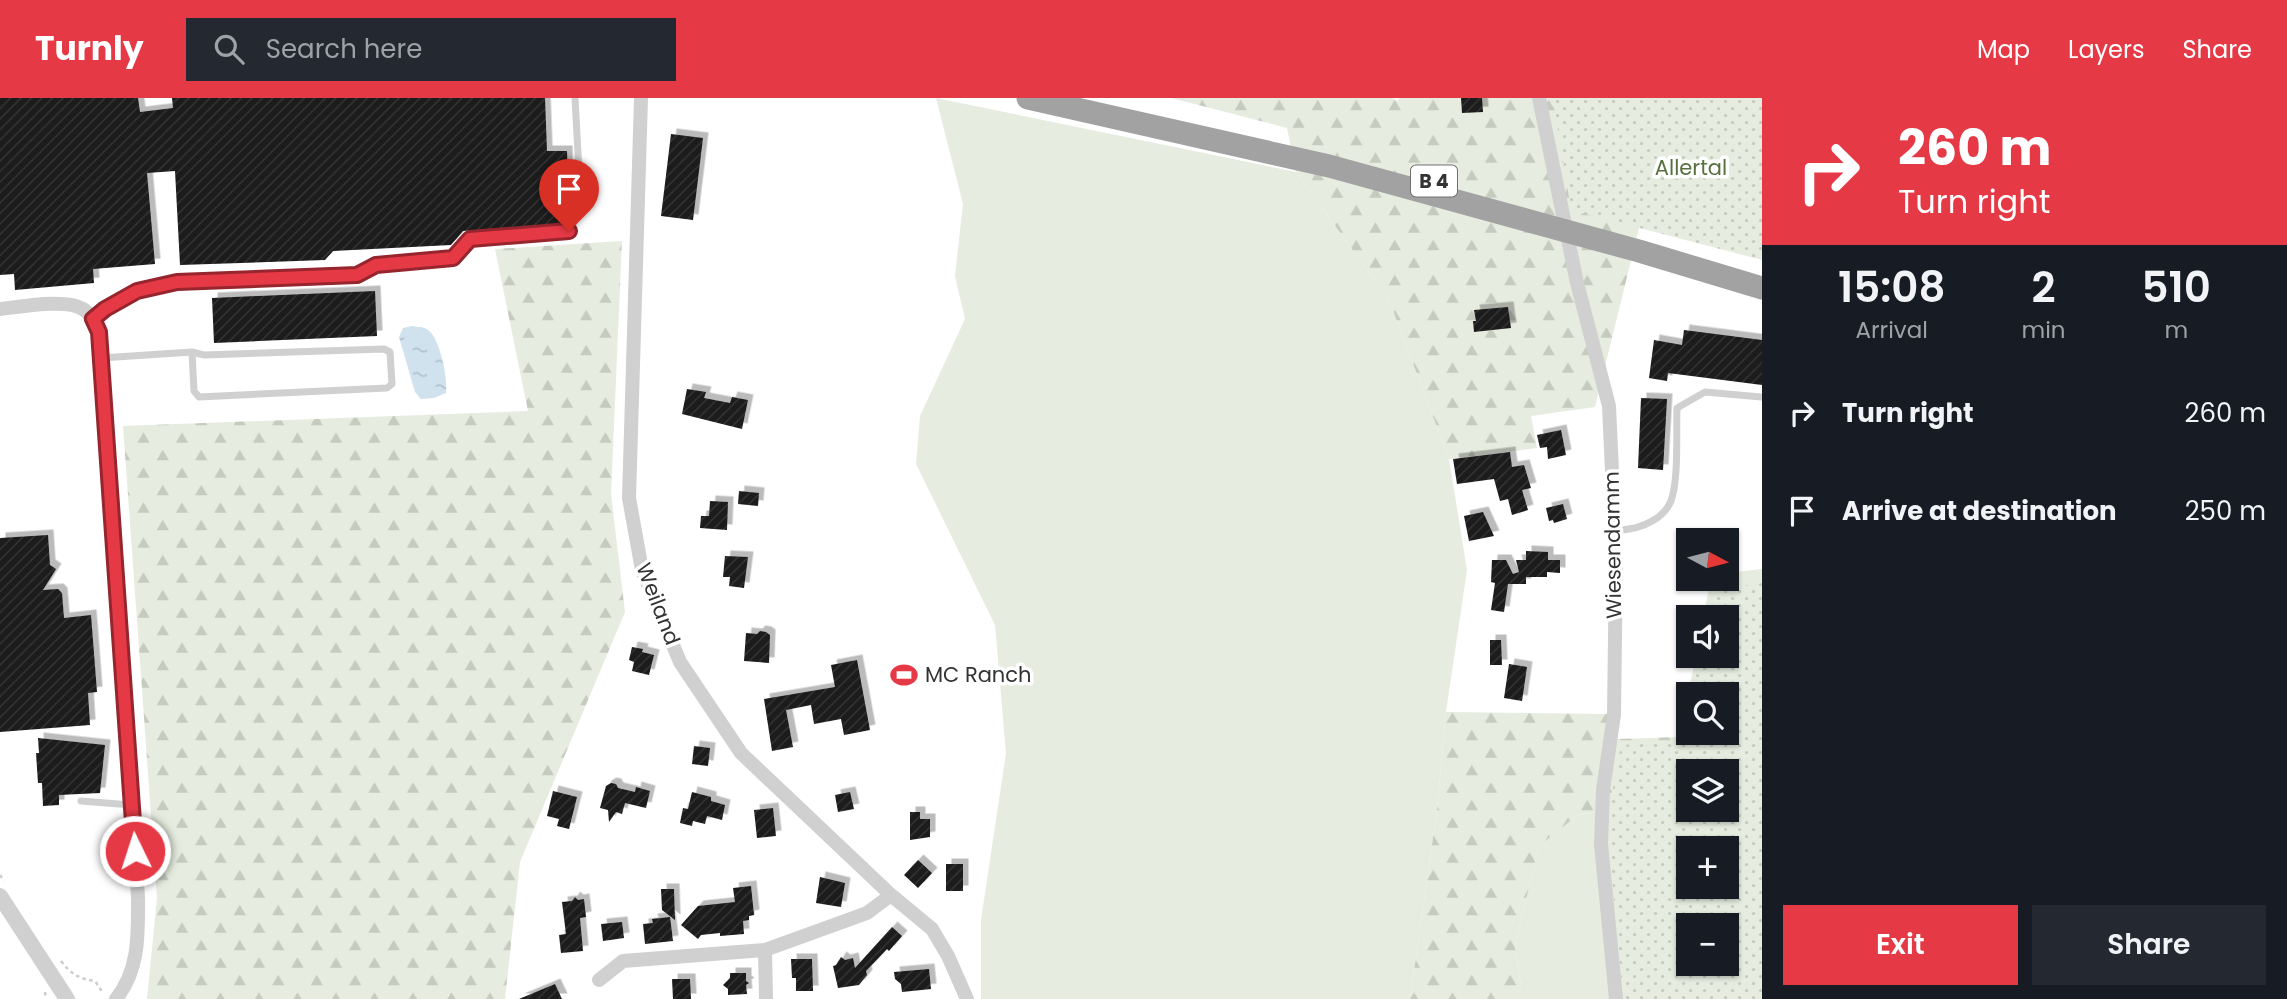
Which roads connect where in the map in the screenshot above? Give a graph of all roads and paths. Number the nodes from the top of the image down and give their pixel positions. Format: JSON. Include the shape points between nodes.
{"nodes":[{"id":1,"x":575,"y":98,"type":"edge"},
{"id":2,"x":640,"y":98,"type":"edge"},
{"id":3,"x":1028,"y":98,"type":"edge"},
{"id":4,"x":1103,"y":98,"type":"edge"},
{"id":5,"x":1539,"y":98,"type":"edge"},
{"id":6,"x":1762,"y":274,"type":"edge"},
{"id":7,"x":1762,"y":288,"type":"edge"},
{"id":8,"x":0,"y":309,"type":"edge"},
{"id":9,"x":93,"y":319,"type":"junction"},
{"id":10,"x":192,"y":352,"type":"junction"},
{"id":11,"x":101,"y":358,"type":"junction"},
{"id":12,"x":1761,"y":397,"type":"edge"},
{"id":13,"x":1615,"y":531,"type":"junction"},
{"id":14,"x":81,"y":802,"type":"dead end"},
{"id":15,"x":131,"y":805,"type":"junction"},
{"id":16,"x":0,"y":875,"type":"edge"},
{"id":17,"x":4,"y":891,"type":"edge"},
{"id":18,"x":891,"y":895,"type":"junction"},
{"id":19,"x":765,"y":950,"type":"junction"},
{"id":20,"x":55,"y":952,"type":"dead end"},
{"id":21,"x":599,"y":980,"type":"dead end"},
{"id":22,"x":67,"y":999,"type":"edge"},
{"id":23,"x":106,"y":999,"type":"edge"},
{"id":24,"x":116,"y":999,"type":"edge"},
{"id":25,"x":766,"y":999,"type":"edge"},
{"id":26,"x":967,"y":999,"type":"edge"},
{"id":27,"x":1616,"y":999,"type":"edge"}],
"edges":[{"from":1,"to":9,"type":"lane","via":[[581,209],[569,231],[470,239],[453,258],[376,265],[357,275],[177,282],[137,291]]},
{"from":2,"to":18,"type":"street","name":"Weiland","via":[[629,498],[642,570],[680,662],[741,754]]},
{"from":3,"to":7,"type":"highway","number":"B 4","via":[[1329,166]]},
{"from":4,"to":6,"type":"highway","number":"B 4","via":[[1333,152]]},
{"from":5,"to":13,"type":"street","name":"Wiesendamm","via":[[1577,283],[1609,407]]},
{"from":8,"to":9,"type":"street","via":[[69,304]]},
{"from":9,"to":11,"type":"street"},
{"from":10,"to":10,"type":"lane","via":[[388,349],[391,384],[387,388],[199,397],[194,391]]},
{"from":10,"to":11,"type":"lane"},
{"from":11,"to":15,"type":"street","via":[[104,476]]},
{"from":12,"to":13,"type":"lane","via":[[1705,392],[1677,408],[1675,479],[1667,508],[1644,526]]},
{"from":13,"to":27,"type":"street","name":"Wiesendamm","via":[[1614,715],[1601,844]]},
{"from":14,"to":15,"type":"lane"},
{"from":15,"to":24,"type":"street","via":[[138,938],[130,975]]},
{"from":16,"to":17,"type":"path"},
{"from":17,"to":22,"type":"street"},
{"from":18,"to":19,"type":"street","via":[[867,913]]},
{"from":18,"to":26,"type":"street","name":"Weiland","via":[[932,929]]},
{"from":19,"to":21,"type":"street","via":[[623,961]]},
{"from":19,"to":25,"type":"street"},
{"from":20,"to":23,"type":"path","via":[[69,972],[95,981]]}]}
